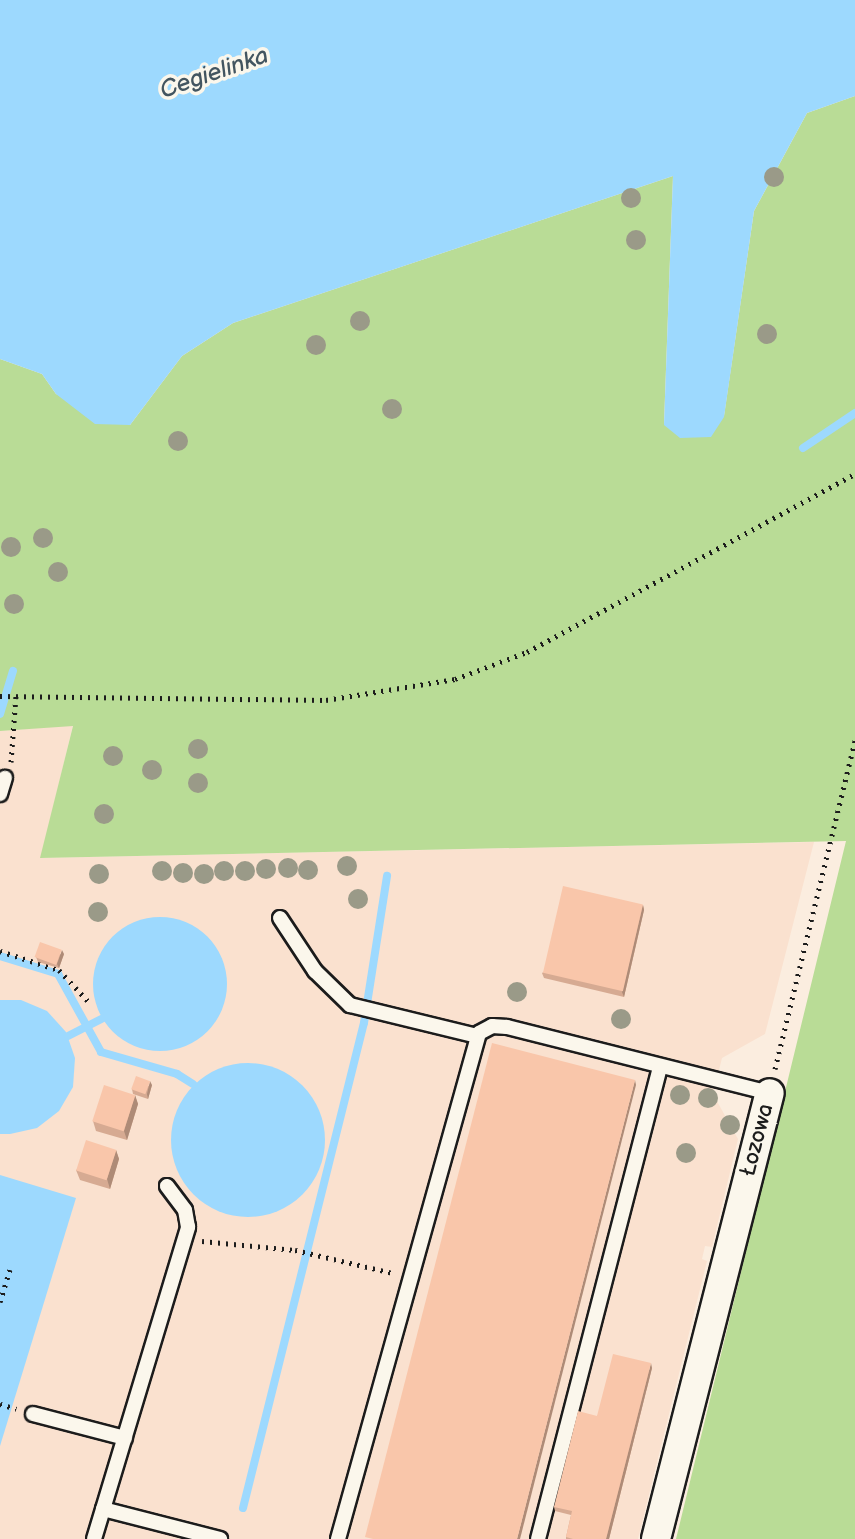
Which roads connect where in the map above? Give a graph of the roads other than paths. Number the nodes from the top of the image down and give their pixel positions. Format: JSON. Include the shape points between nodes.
{"nodes":[{"id":1,"x":5,"y":778,"type":"dead end"},
{"id":2,"x":0,"y":794,"type":"edge"},
{"id":3,"x":280,"y":918,"type":"dead end"},
{"id":4,"x":477,"y":1036,"type":"junction"},
{"id":5,"x":660,"y":1066,"type":"junction"},
{"id":6,"x":770,"y":1093,"type":"joint"},
{"id":7,"x":167,"y":1186,"type":"dead end"},
{"id":8,"x":33,"y":1414,"type":"dead end"},
{"id":9,"x":125,"y":1438,"type":"junction"},
{"id":10,"x":103,"y":1509,"type":"junction"},
{"id":11,"x":94,"y":1539,"type":"edge"},
{"id":12,"x":220,"y":1539,"type":"edge"},
{"id":13,"x":338,"y":1539,"type":"edge"},
{"id":14,"x":538,"y":1539,"type":"edge"},
{"id":15,"x":656,"y":1539,"type":"edge"}],
"edges":[{"from":1,"to":2,"type":"lane"},
{"from":3,"to":4,"type":"lane","via":[[315,971],[350,1005]]},
{"from":4,"to":5,"type":"lane","via":[[492,1026],[507,1027]]},
{"from":4,"to":13,"type":"lane"},
{"from":5,"to":6,"type":"lane"},
{"from":5,"to":14,"type":"lane"},
{"from":6,"to":15,"type":"street","name":"Łozowa"},
{"from":7,"to":9,"type":"lane","via":[[185,1210],[184,1239]]},
{"from":8,"to":9,"type":"lane"},
{"from":9,"to":10,"type":"lane"},
{"from":10,"to":11,"type":"lane"},
{"from":10,"to":12,"type":"lane"}]}
